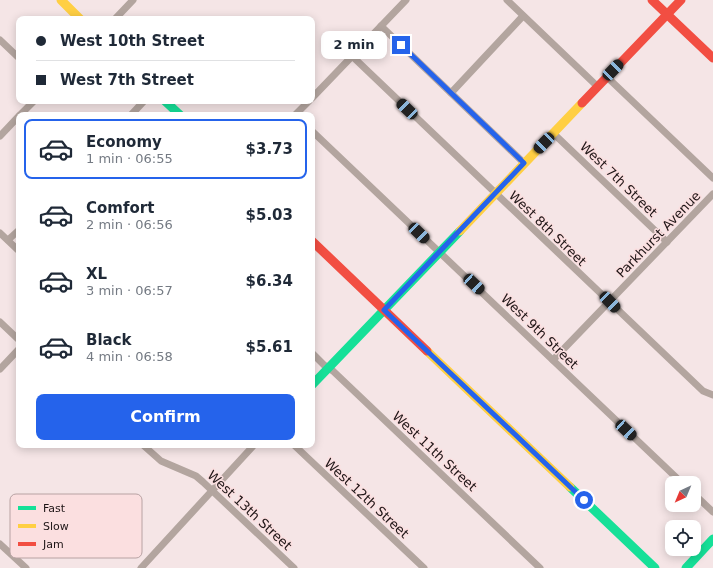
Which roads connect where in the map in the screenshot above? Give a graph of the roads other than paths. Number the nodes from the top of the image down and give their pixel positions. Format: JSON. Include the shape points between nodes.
{"nodes":[{"id":1,"x":61,"y":0,"type":"edge"},
{"id":2,"x":133,"y":0,"type":"edge"},
{"id":3,"x":406,"y":0,"type":"edge"},
{"id":4,"x":507,"y":0,"type":"edge"},
{"id":5,"x":652,"y":0,"type":"edge"},
{"id":6,"x":681,"y":0,"type":"edge"},
{"id":7,"x":667,"y":14,"type":"junction"},
{"id":8,"x":77,"y":16,"type":"edge"},
{"id":9,"x":117,"y":16,"type":"edge"},
{"id":10,"x":523,"y":16,"type":"junction"},
{"id":11,"x":381,"y":26,"type":"junction"},
{"id":12,"x":0,"y":40,"type":"edge"},
{"id":13,"x":16,"y":55,"type":"edge"},
{"id":14,"x":352,"y":56,"type":"junction"},
{"id":15,"x":713,"y":58,"type":"edge"},
{"id":16,"x":607,"y":76,"type":"junction"},
{"id":17,"x":597,"y":86,"type":"junction"},
{"id":18,"x":451,"y":93,"type":"junction"},
{"id":19,"x":315,"y":95,"type":"edge"},
{"id":20,"x":31,"y":104,"type":"edge"},
{"id":21,"x":141,"y":104,"type":"edge"},
{"id":22,"x":168,"y":104,"type":"edge"},
{"id":23,"x":306,"y":104,"type":"edge"},
{"id":24,"x":25,"y":112,"type":"edge"},
{"id":25,"x":134,"y":112,"type":"edge"},
{"id":26,"x":177,"y":112,"type":"edge"},
{"id":27,"x":299,"y":112,"type":"edge"},
{"id":28,"x":16,"y":121,"type":"edge"},
{"id":29,"x":315,"y":133,"type":"edge"},
{"id":30,"x":553,"y":133,"type":"junction"},
{"id":31,"x":0,"y":136,"type":"edge"},
{"id":32,"x":524,"y":163,"type":"junction"},
{"id":33,"x":713,"y":178,"type":"edge"},
{"id":34,"x":495,"y":193,"type":"junction"},
{"id":35,"x":713,"y":194,"type":"edge"},
{"id":36,"x":0,"y":232,"type":"edge"},
{"id":37,"x":16,"y":233,"type":"edge"},
{"id":38,"x":8,"y":240,"type":"junction"},
{"id":39,"x":667,"y":242,"type":"junction"},
{"id":40,"x":315,"y":244,"type":"edge"},
{"id":41,"x":16,"y":248,"type":"edge"},
{"id":42,"x":439,"y":252,"type":"junction"},
{"id":43,"x":610,"y":302,"type":"junction"},
{"id":44,"x":384,"y":310,"type":"junction"},
{"id":45,"x":0,"y":322,"type":"edge"},
{"id":46,"x":16,"y":337,"type":"edge"},
{"id":47,"x":16,"y":352,"type":"edge"},
{"id":48,"x":315,"y":356,"type":"edge"},
{"id":49,"x":553,"y":360,"type":"junction"},
{"id":50,"x":329,"y":367,"type":"junction"},
{"id":51,"x":0,"y":369,"type":"edge"},
{"id":52,"x":315,"y":382,"type":"edge"},
{"id":53,"x":713,"y":395,"type":"edge"},
{"id":54,"x":148,"y":448,"type":"edge"},
{"id":55,"x":251,"y":448,"type":"edge"},
{"id":56,"x":297,"y":448,"type":"edge"},
{"id":57,"x":675,"y":476,"type":"edge"},
{"id":58,"x":212,"y":490,"type":"junction"},
{"id":59,"x":701,"y":501,"type":"edge"},
{"id":60,"x":713,"y":512,"type":"edge"},
{"id":61,"x":713,"y":539,"type":"edge"},
{"id":62,"x":0,"y":544,"type":"edge"},
{"id":63,"x":10,"y":553,"type":"edge"},
{"id":64,"x":15,"y":558,"type":"edge"},
{"id":65,"x":145,"y":567,"type":"edge"},
{"id":66,"x":26,"y":568,"type":"edge"},
{"id":67,"x":294,"y":568,"type":"edge"},
{"id":68,"x":424,"y":568,"type":"edge"},
{"id":69,"x":540,"y":568,"type":"edge"},
{"id":70,"x":655,"y":568,"type":"edge"},
{"id":71,"x":686,"y":568,"type":"edge"}],
"edges":[{"from":1,"to":8,"type":"street"},
{"from":2,"to":9,"type":"street"},
{"from":3,"to":11,"type":"street"},
{"from":4,"to":10,"type":"street"},
{"from":5,"to":7,"type":"street"},
{"from":6,"to":7,"type":"street"},
{"from":7,"to":15,"type":"street"},
{"from":7,"to":16,"type":"street"},
{"from":10,"to":17,"type":"street"},
{"from":10,"to":18,"type":"street"},
{"from":11,"to":14,"type":"street"},
{"from":11,"to":18,"type":"street"},
{"from":12,"to":13,"type":"street"},
{"from":14,"to":19,"type":"street"},
{"from":14,"to":34,"type":"street","name":"West 8th Street"},
{"from":16,"to":17,"type":"street"},
{"from":16,"to":33,"type":"street"},
{"from":17,"to":30,"type":"street"},
{"from":18,"to":32,"type":"street"},
{"from":20,"to":24,"type":"street"},
{"from":21,"to":25,"type":"street"},
{"from":22,"to":26,"type":"street"},
{"from":23,"to":27,"type":"street"},
{"from":28,"to":31,"type":"street"},
{"from":29,"to":42,"type":"street","name":"West 9th Street"},
{"from":30,"to":32,"type":"street"},
{"from":30,"to":39,"type":"street","name":"West 7th Street"},
{"from":32,"to":34,"type":"street"},
{"from":34,"to":42,"type":"street"},
{"from":34,"to":43,"type":"street","name":"West 8th Street"},
{"from":35,"to":39,"type":"street","name":"Parkhurst Avenue"},
{"from":36,"to":38,"type":"street"},
{"from":37,"to":38,"type":"street"},
{"from":38,"to":41,"type":"street"},
{"from":39,"to":43,"type":"street","name":"Parkhurst Avenue"},
{"from":40,"to":44,"type":"street"},
{"from":42,"to":44,"type":"street"},
{"from":42,"to":49,"type":"street","name":"West 9th Street"},
{"from":43,"to":49,"type":"street","name":"Parkhurst Avenue"},
{"from":43,"to":53,"type":"street","name":"West 8th Street","via":[[703,391]]},
{"from":44,"to":50,"type":"street"},
{"from":44,"to":70,"type":"street"},
{"from":45,"to":46,"type":"street"},
{"from":47,"to":51,"type":"street"},
{"from":48,"to":50,"type":"street","name":"West 11th Street"},
{"from":49,"to":57,"type":"street","name":"West 9th Street"},
{"from":50,"to":52,"type":"street"},
{"from":50,"to":69,"type":"street","name":"West 11th Street"},
{"from":54,"to":58,"type":"street","name":"West 13th Street","via":[[160,461],[196,476]]},
{"from":55,"to":58,"type":"street"},
{"from":56,"to":68,"type":"street","name":"West 12th Street"},
{"from":58,"to":65,"type":"street"},
{"from":58,"to":67,"type":"street","name":"West 13th Street"},
{"from":59,"to":60,"type":"street"},
{"from":61,"to":71,"type":"street"},
{"from":62,"to":63,"type":"street"},
{"from":64,"to":66,"type":"street"}]}
